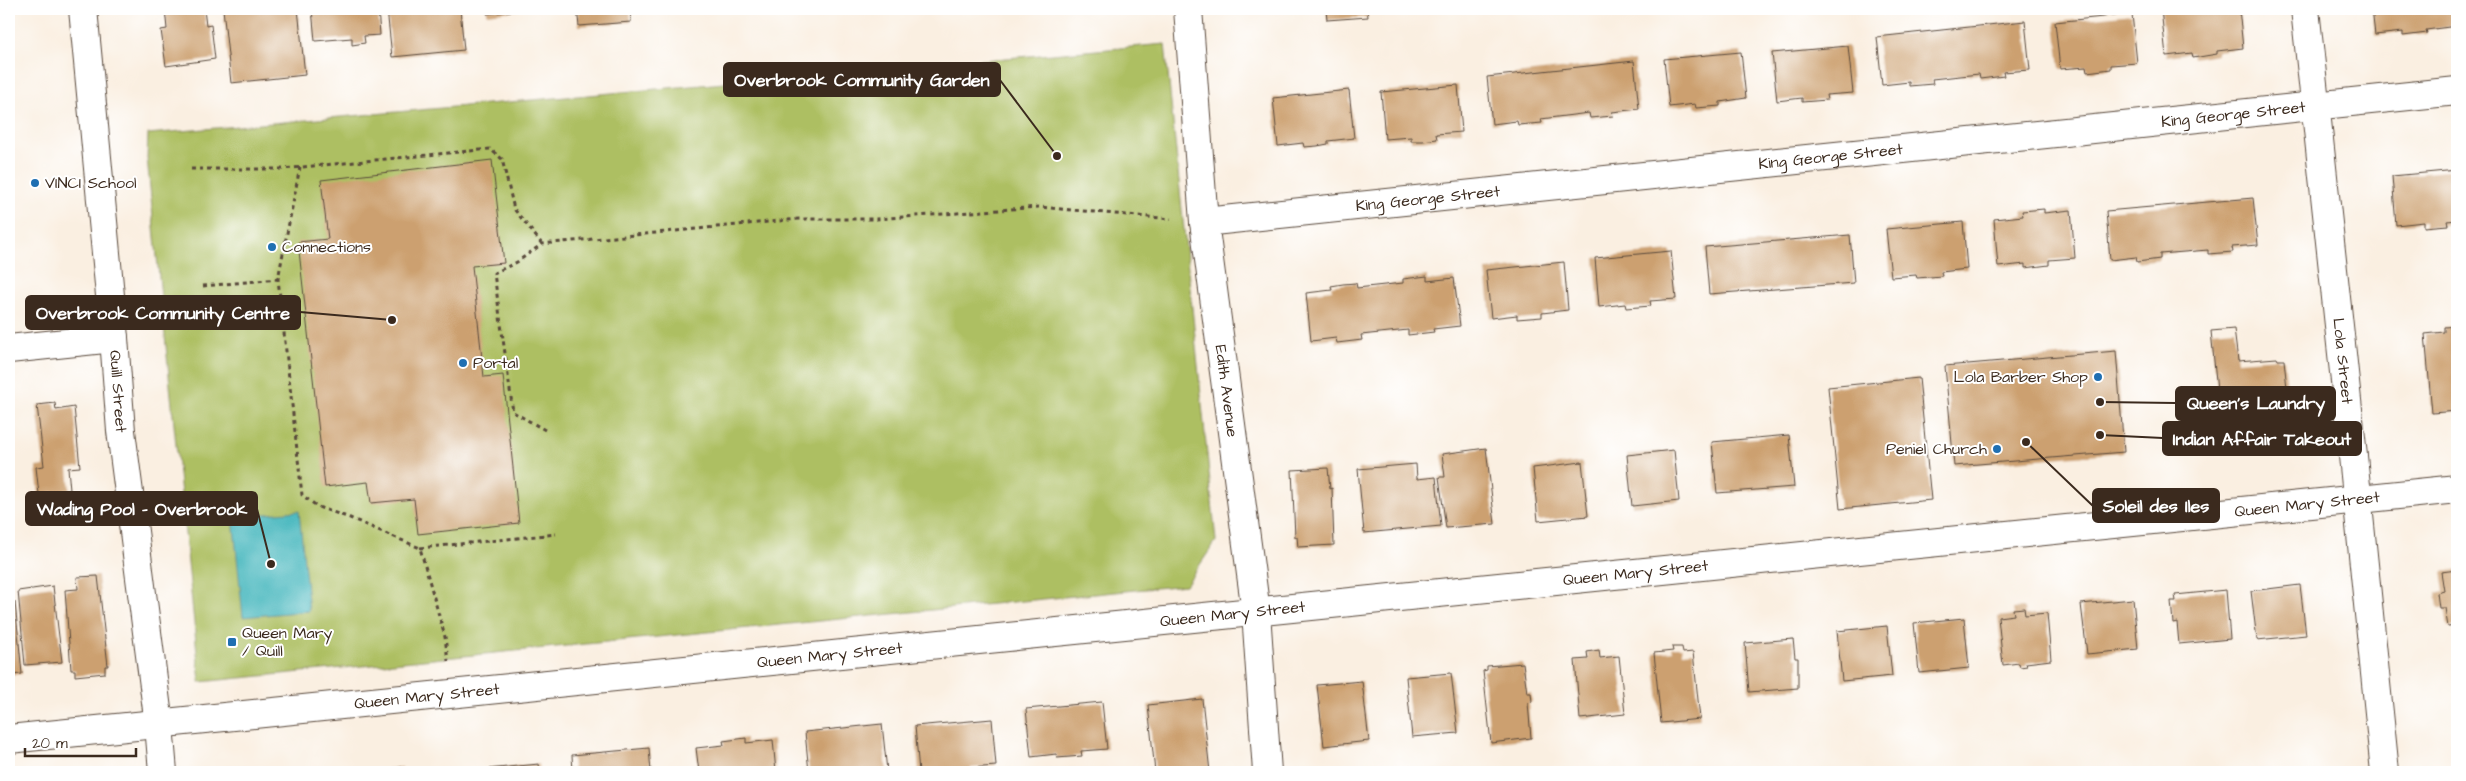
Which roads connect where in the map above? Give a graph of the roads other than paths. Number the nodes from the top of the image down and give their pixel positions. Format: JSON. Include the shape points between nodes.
{"nodes":[{"id":1,"x":83,"y":9,"type":"edge"},
{"id":2,"x":1188,"y":9,"type":"edge"},
{"id":3,"x":2304,"y":9,"type":"edge"},
{"id":4,"x":2457,"y":91,"type":"edge"},
{"id":5,"x":2316,"y":106,"type":"junction"},
{"id":6,"x":1204,"y":222,"type":"junction"},
{"id":7,"x":114,"y":338,"type":"junction"},
{"id":8,"x":9,"y":349,"type":"edge"},
{"id":9,"x":2457,"y":489,"type":"edge"},
{"id":10,"x":2357,"y":498,"type":"junction"},
{"id":11,"x":1256,"y":612,"type":"junction"},
{"id":12,"x":159,"y":725,"type":"junction"},
{"id":13,"x":9,"y":740,"type":"edge"},
{"id":14,"x":163,"y":772,"type":"edge"},
{"id":15,"x":1267,"y":772,"type":"edge"},
{"id":16,"x":2385,"y":772,"type":"edge"}],
"edges":[{"from":1,"to":7,"type":"street","name":"Quill Street"},
{"from":2,"to":6,"type":"street","name":"Edith Avenue"},
{"from":3,"to":5,"type":"street","name":"Lola Street"},
{"from":4,"to":5,"type":"street","name":"King George Street"},
{"from":5,"to":6,"type":"street","name":"King George Street"},
{"from":5,"to":10,"type":"street","name":"Lola Street"},
{"from":6,"to":11,"type":"street","name":"Edith Avenue"},
{"from":7,"to":8,"type":"street"},
{"from":7,"to":12,"type":"street","name":"Quill Street","via":[[121,431]]},
{"from":9,"to":10,"type":"street","name":"Queen Mary Street"},
{"from":10,"to":11,"type":"street","name":"Queen Mary Street"},
{"from":10,"to":16,"type":"street","name":"Lola Street"},
{"from":11,"to":12,"type":"street","name":"Queen Mary Street"},
{"from":11,"to":15,"type":"street","name":"Edith Avenue"},
{"from":12,"to":13,"type":"street","name":"Queen Mary Street"},
{"from":12,"to":14,"type":"street","name":"Quill Street"}]}
